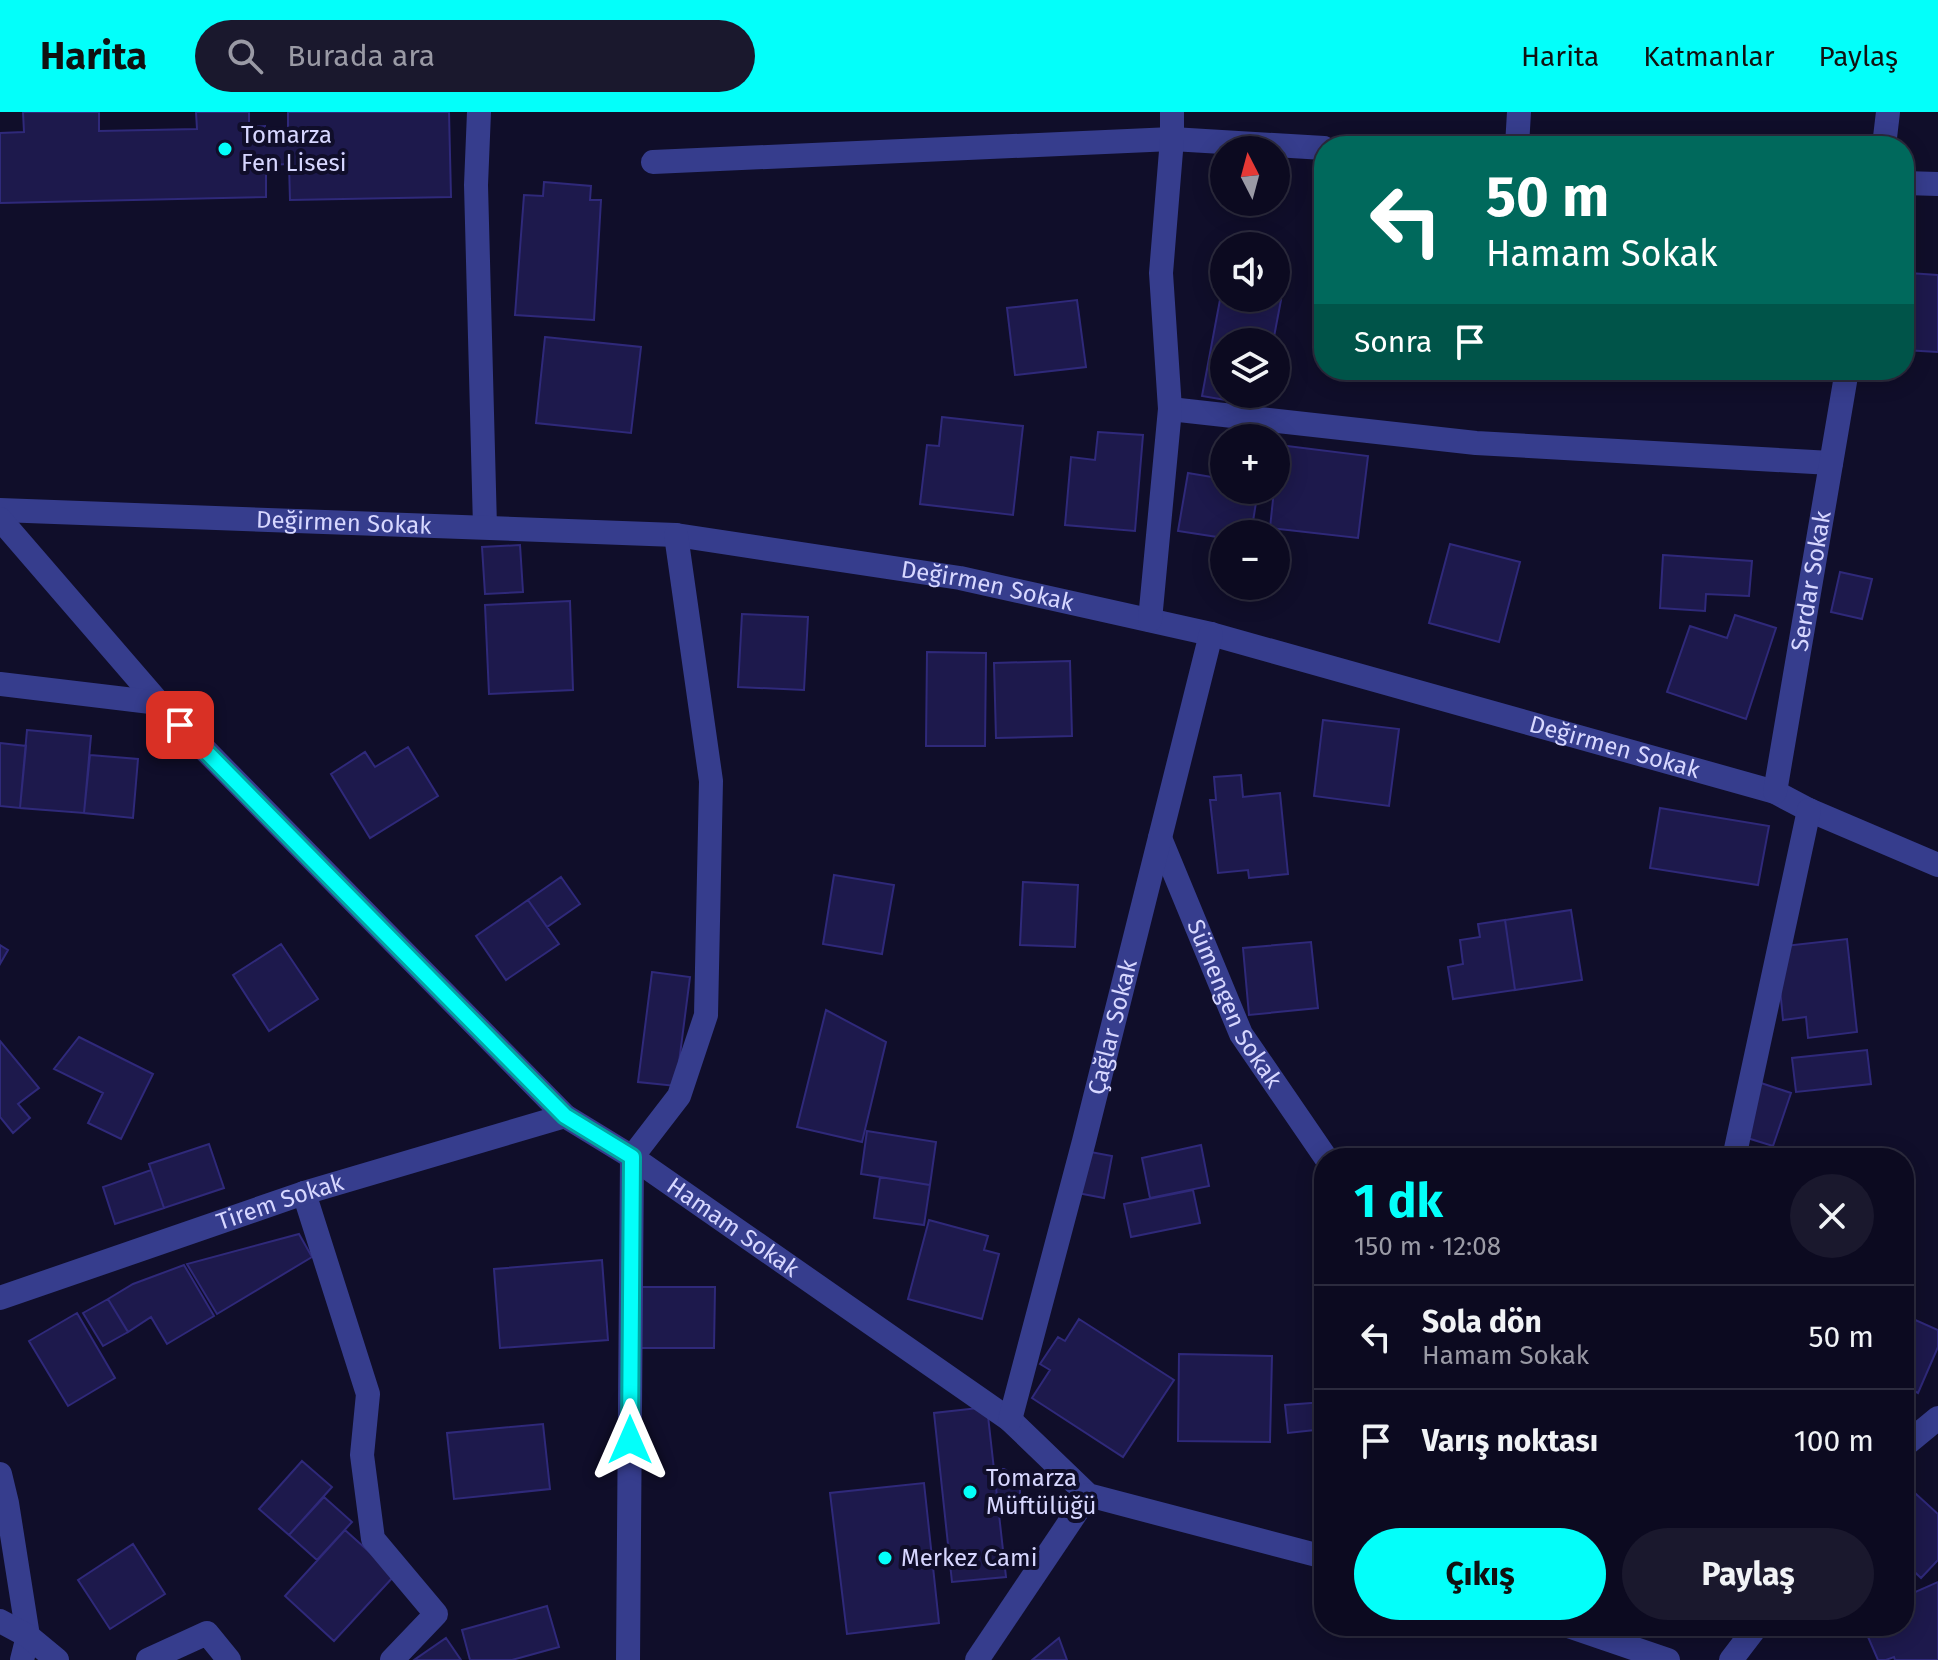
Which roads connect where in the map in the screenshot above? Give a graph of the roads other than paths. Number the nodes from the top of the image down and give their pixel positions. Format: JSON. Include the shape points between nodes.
{"nodes":[{"id":1,"x":479,"y":112,"type":"edge"},
{"id":2,"x":1172,"y":112,"type":"edge"},
{"id":3,"x":1519,"y":112,"type":"edge"},
{"id":4,"x":1888,"y":112,"type":"edge"},
{"id":5,"x":1518,"y":136,"type":"edge"},
{"id":6,"x":1885,"y":136,"type":"edge"},
{"id":7,"x":1172,"y":139,"type":"junction"},
{"id":8,"x":1314,"y":147,"type":"edge"},
{"id":9,"x":653,"y":162,"type":"dead end"},
{"id":10,"x":1914,"y":183,"type":"edge"},
{"id":11,"x":1938,"y":184,"type":"edge"},
{"id":12,"x":1845,"y":380,"type":"edge"},
{"id":13,"x":1170,"y":409,"type":"junction"},
{"id":14,"x":1831,"y":463,"type":"junction"},
{"id":15,"x":0,"y":510,"type":"edge"},
{"id":16,"x":0,"y":519,"type":"edge"},
{"id":17,"x":485,"y":527,"type":"junction"},
{"id":18,"x":676,"y":535,"type":"junction"},
{"id":19,"x":1150,"y":620,"type":"junction"},
{"id":20,"x":1211,"y":634,"type":"junction"},
{"id":21,"x":0,"y":684,"type":"edge"},
{"id":22,"x":159,"y":703,"type":"junction"},
{"id":23,"x":1775,"y":792,"type":"junction"},
{"id":24,"x":1809,"y":810,"type":"junction"},
{"id":25,"x":1160,"y":838,"type":"junction"},
{"id":26,"x":1938,"y":865,"type":"edge"},
{"id":27,"x":565,"y":1116,"type":"junction"},
{"id":28,"x":1319,"y":1148,"type":"edge"},
{"id":29,"x":1736,"y":1148,"type":"edge"},
{"id":30,"x":632,"y":1157,"type":"junction"},
{"id":31,"x":304,"y":1193,"type":"junction"},
{"id":32,"x":0,"y":1298,"type":"edge"},
{"id":33,"x":1938,"y":1418,"type":"edge"},
{"id":34,"x":1010,"y":1420,"type":"junction"},
{"id":35,"x":1914,"y":1438,"type":"edge"},
{"id":36,"x":0,"y":1474,"type":"edge"},
{"id":37,"x":1088,"y":1495,"type":"junction"},
{"id":38,"x":1314,"y":1554,"type":"edge"},
{"id":39,"x":0,"y":1621,"type":"edge"},
{"id":40,"x":28,"y":1636,"type":"junction"},
{"id":41,"x":1597,"y":1636,"type":"edge"},
{"id":42,"x":1749,"y":1636,"type":"edge"},
{"id":43,"x":22,"y":1660,"type":"edge"},
{"id":44,"x":57,"y":1660,"type":"edge"},
{"id":45,"x":148,"y":1660,"type":"edge"},
{"id":46,"x":229,"y":1660,"type":"edge"},
{"id":47,"x":392,"y":1660,"type":"edge"},
{"id":48,"x":628,"y":1660,"type":"edge"},
{"id":49,"x":977,"y":1660,"type":"edge"},
{"id":50,"x":1668,"y":1660,"type":"edge"},
{"id":51,"x":1731,"y":1660,"type":"edge"}],
"edges":[{"from":1,"to":17,"type":"street","via":[[476,185]]},
{"from":2,"to":7,"type":"street"},
{"from":3,"to":5,"type":"street"},
{"from":4,"to":6,"type":"street"},
{"from":7,"to":8,"type":"street"},
{"from":7,"to":9,"type":"street"},
{"from":7,"to":13,"type":"street","via":[[1161,273]]},
{"from":10,"to":11,"type":"street"},
{"from":12,"to":14,"type":"street","name":"Serdar Sokak"},
{"from":13,"to":14,"type":"street","via":[[1476,443]]},
{"from":13,"to":19,"type":"street"},
{"from":14,"to":23,"type":"street","name":"Serdar Sokak"},
{"from":15,"to":17,"type":"street","name":"Değirmen Sokak"},
{"from":16,"to":22,"type":"street","name":"Hamam Sokak"},
{"from":17,"to":18,"type":"street","name":"Değirmen Sokak"},
{"from":18,"to":19,"type":"street","name":"Değirmen Sokak","via":[[960,578]]},
{"from":18,"to":30,"type":"street","via":[[711,781],[706,1015],[679,1096]]},
{"from":19,"to":20,"type":"street","name":"Değirmen Sokak"},
{"from":20,"to":23,"type":"street","name":"Değirmen Sokak"},
{"from":20,"to":25,"type":"street","name":"Çağlar Sokak"},
{"from":21,"to":22,"type":"street"},
{"from":22,"to":27,"type":"street","name":"Hamam Sokak"},
{"from":23,"to":24,"type":"street","name":"Değirmen Sokak"},
{"from":24,"to":26,"type":"street","name":"Değirmen Sokak"},
{"from":24,"to":29,"type":"street"},
{"from":25,"to":28,"type":"street","name":"Sümengen Sokak","via":[[1241,1034]]},
{"from":25,"to":34,"type":"street","name":"Çağlar Sokak"},
{"from":27,"to":30,"type":"street","name":"Hamam Sokak"},
{"from":27,"to":31,"type":"street","name":"Tirem Sokak"},
{"from":30,"to":34,"type":"street","name":"Hamam Sokak"},
{"from":30,"to":48,"type":"street"},
{"from":31,"to":32,"type":"street","name":"Tirem Sokak"},
{"from":31,"to":47,"type":"street","via":[[368,1394],[362,1455],[373,1539],[436,1614]]},
{"from":33,"to":35,"type":"street"},
{"from":34,"to":37,"type":"street","name":"Hamam Sokak"},
{"from":36,"to":40,"type":"street"},
{"from":37,"to":38,"type":"street","name":"Hamam Sokak"},
{"from":37,"to":49,"type":"street"},
{"from":39,"to":40,"type":"street"},
{"from":40,"to":43,"type":"street"},
{"from":40,"to":44,"type":"street"},
{"from":41,"to":50,"type":"street"},
{"from":42,"to":51,"type":"street"},
{"from":45,"to":46,"type":"street","via":[[207,1633]]}]}
